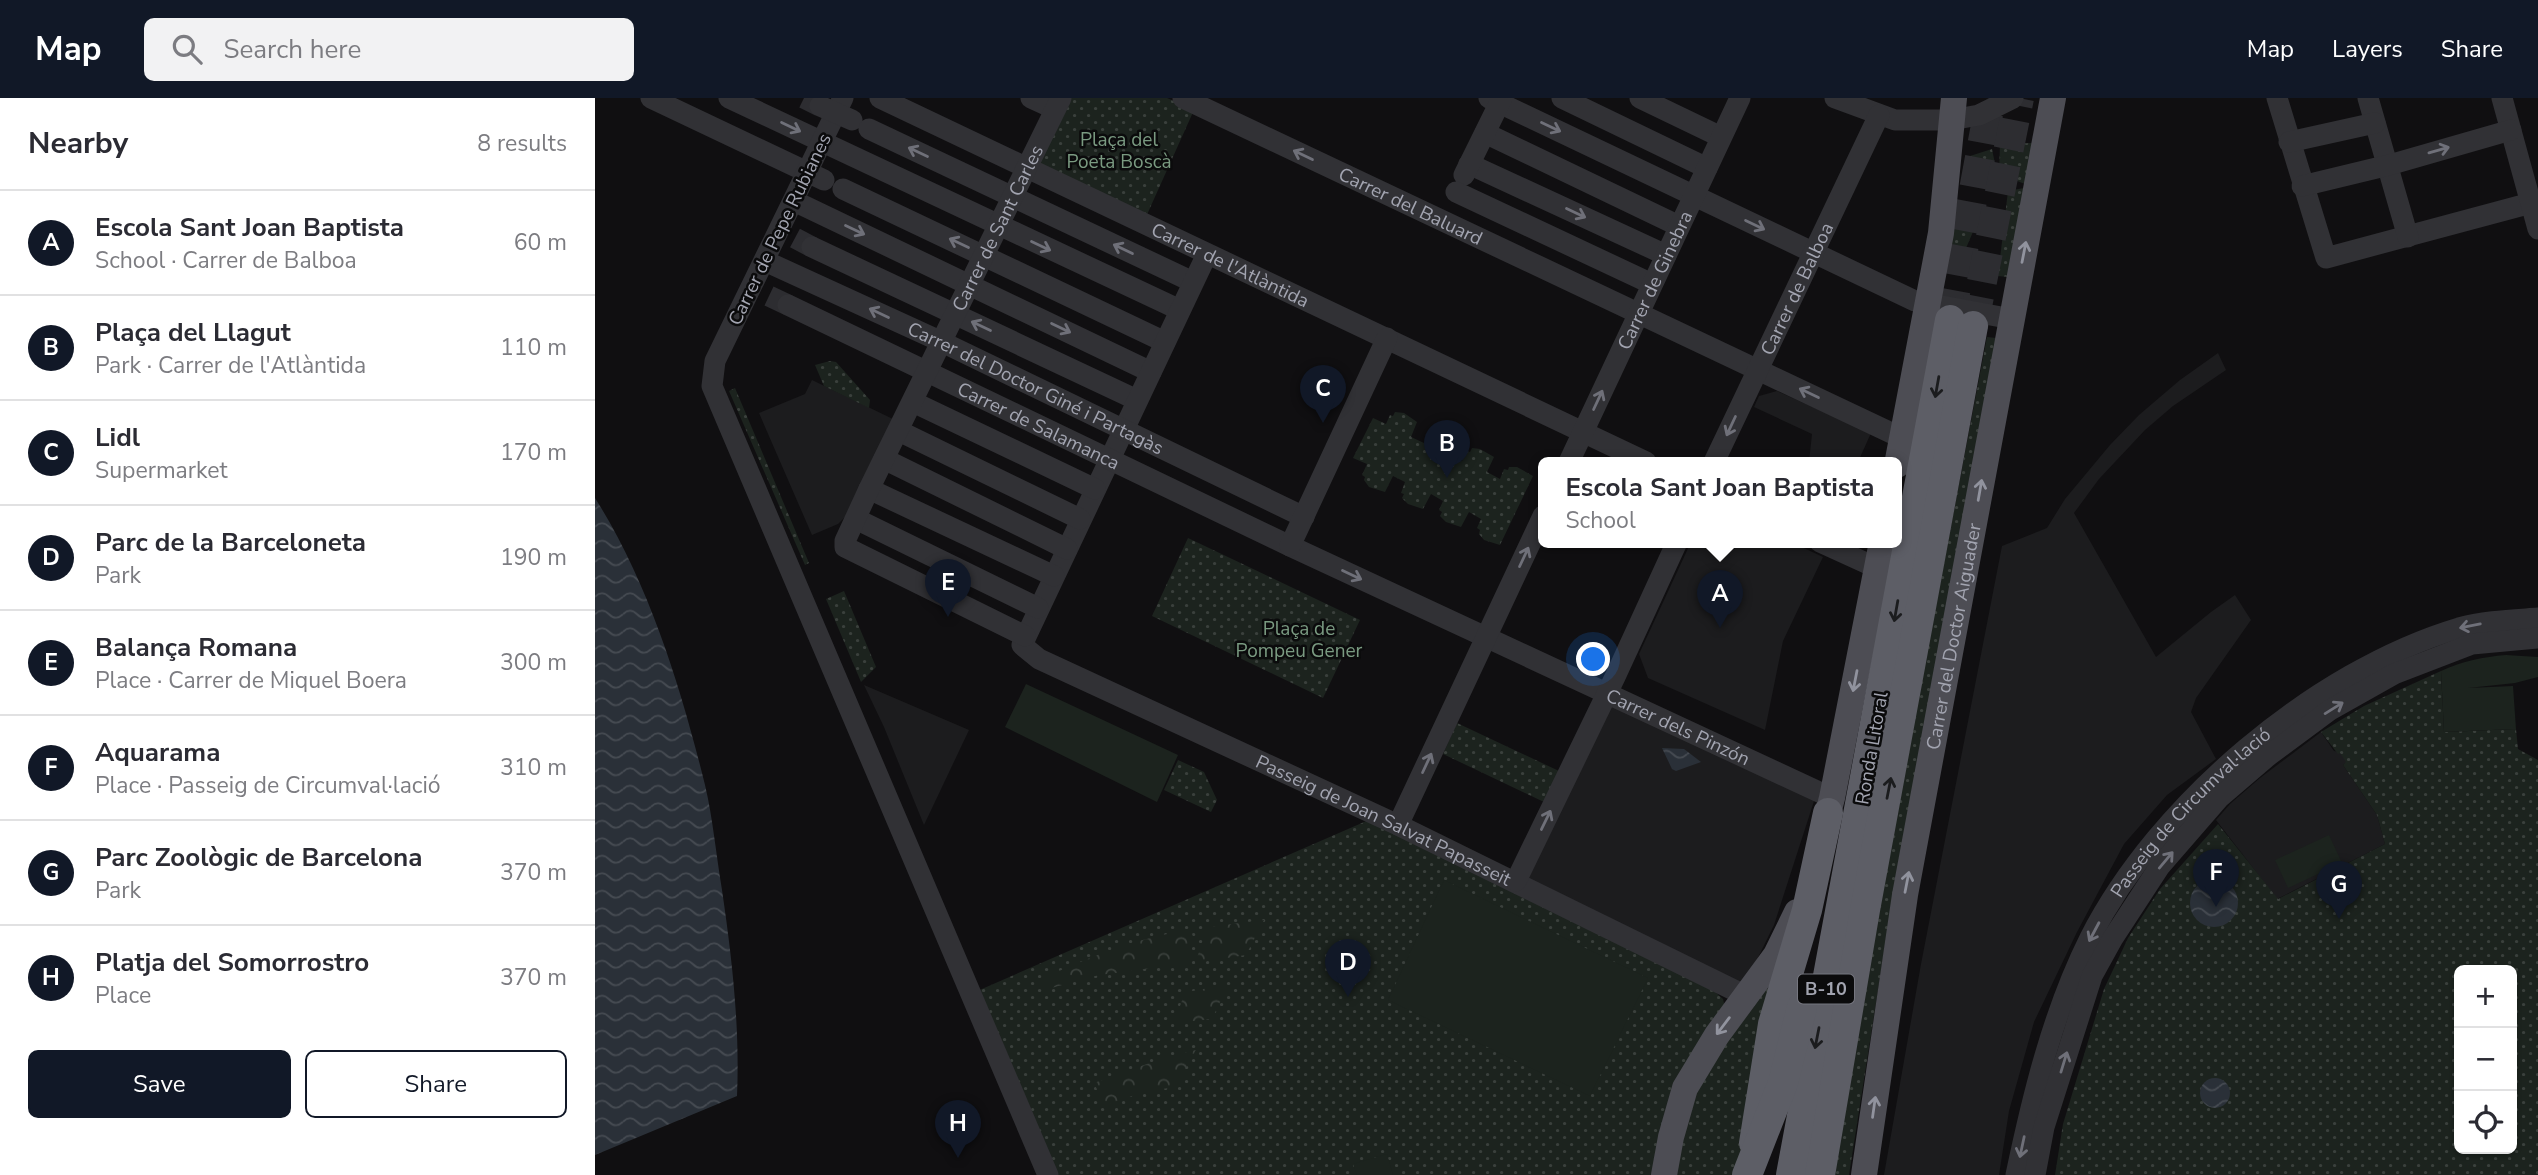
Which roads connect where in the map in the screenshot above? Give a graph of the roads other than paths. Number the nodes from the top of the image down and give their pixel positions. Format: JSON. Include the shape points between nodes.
{"nodes":[{"id":1,"x":651,"y":98,"type":"edge"},
{"id":2,"x":729,"y":98,"type":"edge"},
{"id":3,"x":880,"y":98,"type":"edge"},
{"id":4,"x":1031,"y":98,"type":"edge"},
{"id":5,"x":1562,"y":98,"type":"edge"},
{"id":6,"x":1640,"y":98,"type":"edge"},
{"id":7,"x":1740,"y":98,"type":"edge"},
{"id":8,"x":1835,"y":98,"type":"edge"},
{"id":9,"x":2013,"y":98,"type":"edge"},
{"id":10,"x":2053,"y":98,"type":"edge"},
{"id":11,"x":2277,"y":98,"type":"edge"},
{"id":12,"x":2368,"y":98,"type":"edge"},
{"id":13,"x":2502,"y":98,"type":"edge"},
{"id":14,"x":1497,"y":100,"type":"edge"},
{"id":15,"x":1195,"y":101,"type":"edge"},
{"id":16,"x":1058,"y":104,"type":"edge"},
{"id":17,"x":1953,"y":109,"type":"edge"},
{"id":18,"x":844,"y":113,"type":"edge"},
{"id":19,"x":1879,"y":115,"type":"junction"},
{"id":20,"x":2375,"y":123,"type":"junction"},
{"id":21,"x":2511,"y":130,"type":"junction"},
{"id":22,"x":1485,"y":134,"type":"junction"},
{"id":23,"x":1721,"y":137,"type":"junction"},
{"id":24,"x":822,"y":142,"type":"junction"},
{"id":25,"x":2289,"y":142,"type":"junction"},
{"id":26,"x":1469,"y":164,"type":"junction"},
{"id":27,"x":2389,"y":165,"type":"junction"},
{"id":28,"x":1027,"y":168,"type":"junction"},
{"id":29,"x":1707,"y":168,"type":"junction"},
{"id":30,"x":824,"y":181,"type":"junction"},
{"id":31,"x":2302,"y":186,"type":"junction"},
{"id":32,"x":1456,"y":192,"type":"junction"},
{"id":33,"x":1694,"y":195,"type":"junction"},
{"id":34,"x":1013,"y":196,"type":"junction"},
{"id":35,"x":794,"y":201,"type":"junction"},
{"id":36,"x":2531,"y":203,"type":"junction"},
{"id":37,"x":1442,"y":221,"type":"junction"},
{"id":38,"x":998,"y":225,"type":"junction"},
{"id":39,"x":1679,"y":226,"type":"junction"},
{"id":40,"x":2538,"y":229,"type":"edge"},
{"id":41,"x":2408,"y":237,"type":"junction"},
{"id":42,"x":796,"y":239,"type":"junction"},
{"id":43,"x":1207,"y":254,"type":"junction"},
{"id":44,"x":1813,"y":254,"type":"junction"},
{"id":45,"x":985,"y":255,"type":"junction"},
{"id":46,"x":1666,"y":255,"type":"junction"},
{"id":47,"x":765,"y":261,"type":"junction"},
{"id":48,"x":1193,"y":282,"type":"junction"},
{"id":49,"x":971,"y":284,"type":"junction"},
{"id":50,"x":1652,"y":284,"type":"junction"},
{"id":51,"x":769,"y":298,"type":"junction"},
{"id":52,"x":1180,"y":310,"type":"junction"},
{"id":53,"x":955,"y":313,"type":"junction"},
{"id":54,"x":1638,"y":314,"type":"junction"},
{"id":55,"x":1950,"y":317,"type":"junction"},
{"id":56,"x":2012,"y":319,"type":"junction"},
{"id":57,"x":1387,"y":338,"type":"junction"},
{"id":58,"x":942,"y":342,"type":"junction"},
{"id":59,"x":1165,"y":342,"type":"junction"},
{"id":60,"x":1758,"y":369,"type":"junction"},
{"id":61,"x":927,"y":372,"type":"junction"},
{"id":62,"x":1151,"y":372,"type":"junction"},
{"id":63,"x":1137,"y":400,"type":"junction"},
{"id":64,"x":913,"y":402,"type":"junction"},
{"id":65,"x":1123,"y":430,"type":"junction"},
{"id":66,"x":899,"y":431,"type":"junction"},
{"id":67,"x":1583,"y":432,"type":"junction"},
{"id":68,"x":1902,"y":438,"type":"junction"},
{"id":69,"x":1571,"y":457,"type":"edge"},
{"id":70,"x":1636,"y":457,"type":"edge"},
{"id":71,"x":1716,"y":457,"type":"edge"},
{"id":72,"x":1898,"y":457,"type":"edge"},
{"id":73,"x":884,"y":459,"type":"junction"},
{"id":74,"x":1109,"y":459,"type":"junction"},
{"id":75,"x":869,"y":489,"type":"junction"},
{"id":76,"x":1095,"y":489,"type":"junction"},
{"id":77,"x":1304,"y":517,"type":"junction"},
{"id":78,"x":856,"y":519,"type":"junction"},
{"id":79,"x":1080,"y":519,"type":"junction"},
{"id":80,"x":1538,"y":527,"type":"edge"},
{"id":81,"x":1902,"y":530,"type":"edge"},
{"id":82,"x":1290,"y":546,"type":"junction"},
{"id":83,"x":845,"y":547,"type":"joint"},
{"id":84,"x":1674,"y":548,"type":"edge"},
{"id":85,"x":1833,"y":548,"type":"edge"},
{"id":86,"x":1881,"y":548,"type":"edge"},
{"id":87,"x":1898,"y":548,"type":"edge"},
{"id":88,"x":1067,"y":549,"type":"junction"},
{"id":89,"x":1877,"y":568,"type":"junction"},
{"id":90,"x":1054,"y":576,"type":"junction"},
{"id":91,"x":1038,"y":608,"type":"junction"},
{"id":92,"x":2538,"y":618,"type":"edge"},
{"id":93,"x":1486,"y":638,"type":"junction"},
{"id":94,"x":2538,"y":638,"type":"edge"},
{"id":95,"x":1023,"y":641,"type":"junction"},
{"id":96,"x":1607,"y":692,"type":"junction"},
{"id":97,"x":1840,"y":805,"type":"junction"},
{"id":98,"x":1398,"y":825,"type":"junction"},
{"id":99,"x":1516,"y":881,"type":"junction"},
{"id":100,"x":1746,"y":996,"type":"junction"},
{"id":101,"x":1821,"y":1171,"type":"edge"},
{"id":102,"x":1048,"y":1175,"type":"edge"},
{"id":103,"x":1664,"y":1175,"type":"edge"},
{"id":104,"x":1748,"y":1175,"type":"edge"},
{"id":105,"x":1791,"y":1175,"type":"edge"},
{"id":106,"x":1864,"y":1175,"type":"edge"},
{"id":107,"x":2016,"y":1175,"type":"edge"},
{"id":108,"x":2035,"y":1175,"type":"edge"}],
"edges":[{"from":1,"to":30,"type":"street"},
{"from":2,"to":24,"type":"street","one_way":true},
{"from":3,"to":28,"type":"street","name":"Carrer de l'Atlàntida"},
{"from":4,"to":16,"type":"street"},
{"from":5,"to":29,"type":"street"},
{"from":6,"to":23,"type":"street"},
{"from":7,"to":23,"type":"street","name":"Carrer de Ginebra"},
{"from":8,"to":19,"type":"street"},
{"from":9,"to":17,"type":"street","via":[[1979,115]]},
{"from":56,"to":10,"type":"main road","name":"Carrer del Doctor Aiguader","one_way":true},
{"from":11,"to":25,"type":"street"},
{"from":12,"to":20,"type":"street"},
{"from":13,"to":21,"type":"street"},
{"from":14,"to":22,"type":"street"},
{"from":14,"to":33,"type":"street","one_way":true},
{"from":37,"to":15,"type":"street","name":"Carrer del Baluard","one_way":true},
{"from":16,"to":28,"type":"street","name":"Carrer de Sant Carles"},
{"from":17,"to":19,"type":"street","via":[[1895,120]]},
{"from":17,"to":55,"type":"main road","via":[[1945,207]]},
{"from":18,"to":24,"type":"street","name":"Carrer de Pepe Rubianes"},
{"from":34,"to":18,"type":"street","one_way":true},
{"from":19,"to":44,"type":"street","name":"Carrer de Balboa"},
{"from":20,"to":25,"type":"street"},
{"from":20,"to":27,"type":"street"},
{"from":27,"to":21,"type":"street","one_way":true},
{"from":21,"to":36,"type":"street"},
{"from":22,"to":26,"type":"street"},
{"from":22,"to":39,"type":"street"},
{"from":23,"to":29,"type":"street","name":"Carrer de Ginebra"},
{"from":24,"to":30,"type":"street","name":"Carrer de Pepe Rubianes"},
{"from":24,"to":38,"type":"street"},
{"from":25,"to":31,"type":"street"},
{"from":26,"to":32,"type":"street"},
{"from":26,"to":46,"type":"street","one_way":true},
{"from":27,"to":31,"type":"street"},
{"from":27,"to":41,"type":"street"},
{"from":28,"to":34,"type":"street","name":"Carrer de Sant Carles"},
{"from":28,"to":43,"type":"street","name":"Carrer de l'Atlàntida"},
{"from":29,"to":33,"type":"street","name":"Carrer de Ginebra"},
{"from":30,"to":35,"type":"street","name":"Carrer de Pepe Rubianes"},
{"from":45,"to":30,"type":"street","one_way":true},
{"from":31,"to":41,"type":"street","via":[[2326,258]]},
{"from":32,"to":37,"type":"street"},
{"from":32,"to":50,"type":"street"},
{"from":33,"to":39,"type":"street","name":"Carrer de Ginebra"},
{"from":33,"to":44,"type":"street","one_way":true},
{"from":34,"to":38,"type":"street","name":"Carrer de Sant Carles"},
{"from":48,"to":34,"type":"street","one_way":true},
{"from":35,"to":42,"type":"street","name":"Carrer de Pepe Rubianes"},
{"from":35,"to":49,"type":"street","one_way":true},
{"from":36,"to":40,"type":"street"},
{"from":36,"to":41,"type":"street"},
{"from":37,"to":54,"type":"street","name":"Carrer del Baluard"},
{"from":38,"to":45,"type":"street","name":"Carrer de Sant Carles"},
{"from":38,"to":52,"type":"street","one_way":true},
{"from":39,"to":46,"type":"street","name":"Carrer de Ginebra"},
{"from":42,"to":47,"type":"street","name":"Carrer de Pepe Rubianes"},
{"from":42,"to":53,"type":"street"},
{"from":43,"to":48,"type":"street"},
{"from":43,"to":57,"type":"street","name":"Carrer de l'Atlàntida"},
{"from":44,"to":55,"type":"street"},
{"from":44,"to":60,"type":"street","name":"Carrer de Balboa"},
{"from":45,"to":49,"type":"street","name":"Carrer de Sant Carles"},
{"from":45,"to":59,"type":"street"},
{"from":46,"to":50,"type":"street","name":"Carrer de Ginebra"},
{"from":47,"to":51,"type":"street","name":"Carrer de Pepe Rubianes"},
{"from":58,"to":47,"type":"street","name":"Carrer del Doctor Giné i Partagàs","one_way":true},
{"from":48,"to":52,"type":"street"},
{"from":49,"to":53,"type":"street","name":"Carrer de Sant Carles"},
{"from":49,"to":62,"type":"street","one_way":true},
{"from":50,"to":54,"type":"street","name":"Carrer de Ginebra"},
{"from":51,"to":61,"type":"street","name":"Carrer de Salamanca"},
{"from":51,"to":102,"type":"street","name":"Carrer de Pepe Rubianes","via":[[715,361],[712,386]]},
{"from":52,"to":59,"type":"street"},
{"from":53,"to":58,"type":"street","name":"Carrer de Sant Carles"},
{"from":63,"to":53,"type":"street","one_way":true},
{"from":54,"to":60,"type":"street","name":"Carrer del Baluard"},
{"from":67,"to":54,"type":"street","name":"Carrer de Ginebra","one_way":true},
{"from":55,"to":56,"type":"street"},
{"from":55,"to":68,"type":"main road"},
{"from":55,"to":81,"type":"highway","name":"Ronda Litoral","number":"B-10","one_way":true},
{"from":101,"to":55,"type":"highway","name":"Ronda Litoral","number":"B-10","one_way":true,"via":[[1865,910]]},
{"from":106,"to":56,"type":"main road","name":"Carrer del Doctor Aiguader","one_way":true,"via":[[1905,895]]},
{"from":57,"to":67,"type":"street","name":"Carrer de l'Atlàntida"},
{"from":57,"to":77,"type":"street"},
{"from":58,"to":61,"type":"street","name":"Carrer de Sant Carles"},
{"from":58,"to":65,"type":"street","name":"Carrer del Doctor Giné i Partagàs"},
{"from":59,"to":62,"type":"street"},
{"from":68,"to":60,"type":"street","name":"Carrer del Baluard","one_way":true},
{"from":60,"to":71,"type":"street","name":"Carrer de Balboa","one_way":true},
{"from":61,"to":64,"type":"street","name":"Carrer de Sant Carles"},
{"from":61,"to":74,"type":"street","name":"Carrer de Salamanca"},
{"from":62,"to":63,"type":"street"},
{"from":63,"to":65,"type":"street"},
{"from":64,"to":66,"type":"street","name":"Carrer de Sant Carles"},
{"from":64,"to":76,"type":"street"},
{"from":65,"to":74,"type":"street"},
{"from":65,"to":77,"type":"street","name":"Carrer del Doctor Giné i Partagàs"},
{"from":66,"to":73,"type":"street","name":"Carrer de Sant Carles"},
{"from":66,"to":79,"type":"street"},
{"from":67,"to":69,"type":"street","name":"Carrer de Ginebra"},
{"from":67,"to":70,"type":"street","name":"Carrer de l'Atlàntida"},
{"from":68,"to":72,"type":"main road"},
{"from":73,"to":75,"type":"street","name":"Carrer de Sant Carles"},
{"from":73,"to":88,"type":"street"},
{"from":74,"to":76,"type":"street"},
{"from":74,"to":82,"type":"street","name":"Carrer de Salamanca"},
{"from":75,"to":78,"type":"street","name":"Carrer de Sant Carles"},
{"from":75,"to":90,"type":"street"},
{"from":76,"to":79,"type":"street"},
{"from":77,"to":82,"type":"street"},
{"from":78,"to":83,"type":"street","name":"Carrer de Sant Carles"},
{"from":78,"to":91,"type":"street"},
{"from":79,"to":88,"type":"street"},
{"from":93,"to":80,"type":"street","one_way":true},
{"from":82,"to":93,"type":"street","name":"Carrer de Salamanca","one_way":true},
{"from":83,"to":95,"type":"street","name":"Passeig de Joan Salvat Papasseit"},
{"from":84,"to":96,"type":"street"},
{"from":85,"to":89,"type":"street"},
{"from":86,"to":89,"type":"main road"},
{"from":87,"to":97,"type":"highway","name":"Ronda Litoral","number":"B-10","one_way":true},
{"from":88,"to":90,"type":"street"},
{"from":89,"to":97,"type":"main road","one_way":true},
{"from":90,"to":91,"type":"street"},
{"from":91,"to":95,"type":"street"},
{"from":92,"to":107,"type":"street","name":"Passeig de Circumval·lació","one_way":true,"via":[[2462,627],[2354,675],[2255,741],[2199,791],[2135,864],[2090,938],[2049,1043]]},
{"from":93,"to":96,"type":"street","name":"Carrer dels Pinzón"},
{"from":98,"to":93,"type":"street","one_way":true},
{"from":108,"to":94,"type":"street","name":"Passeig de Circumval·lació","one_way":true,"via":[[2044,1128],[2092,976],[2160,866],[2219,798],[2330,710],[2394,674],[2472,644]]},
{"from":95,"to":98,"type":"street","name":"Passeig de Joan Salvat Papasseit","via":[[1038,659]]},
{"from":96,"to":97,"type":"street","name":"Carrer dels Pinzón"},
{"from":99,"to":96,"type":"street","one_way":true},
{"from":97,"to":100,"type":"main road","via":[[1776,955]]},
{"from":97,"to":104,"type":"highway","via":[[1773,1024]]},
{"from":97,"to":104,"type":"highway","bridge":true,"via":[[1829,903],[1783,1083]]},
{"from":97,"to":105,"type":"highway","name":"Ronda Litoral","number":"B-10","one_way":true},
{"from":98,"to":99,"type":"street","name":"Passeig de Joan Salvat Papasseit"},
{"from":99,"to":100,"type":"street","name":"Passeig de Joan Salvat Papasseit"},
{"from":100,"to":103,"type":"main road","one_way":true,"via":[[1685,1088]]}]}
